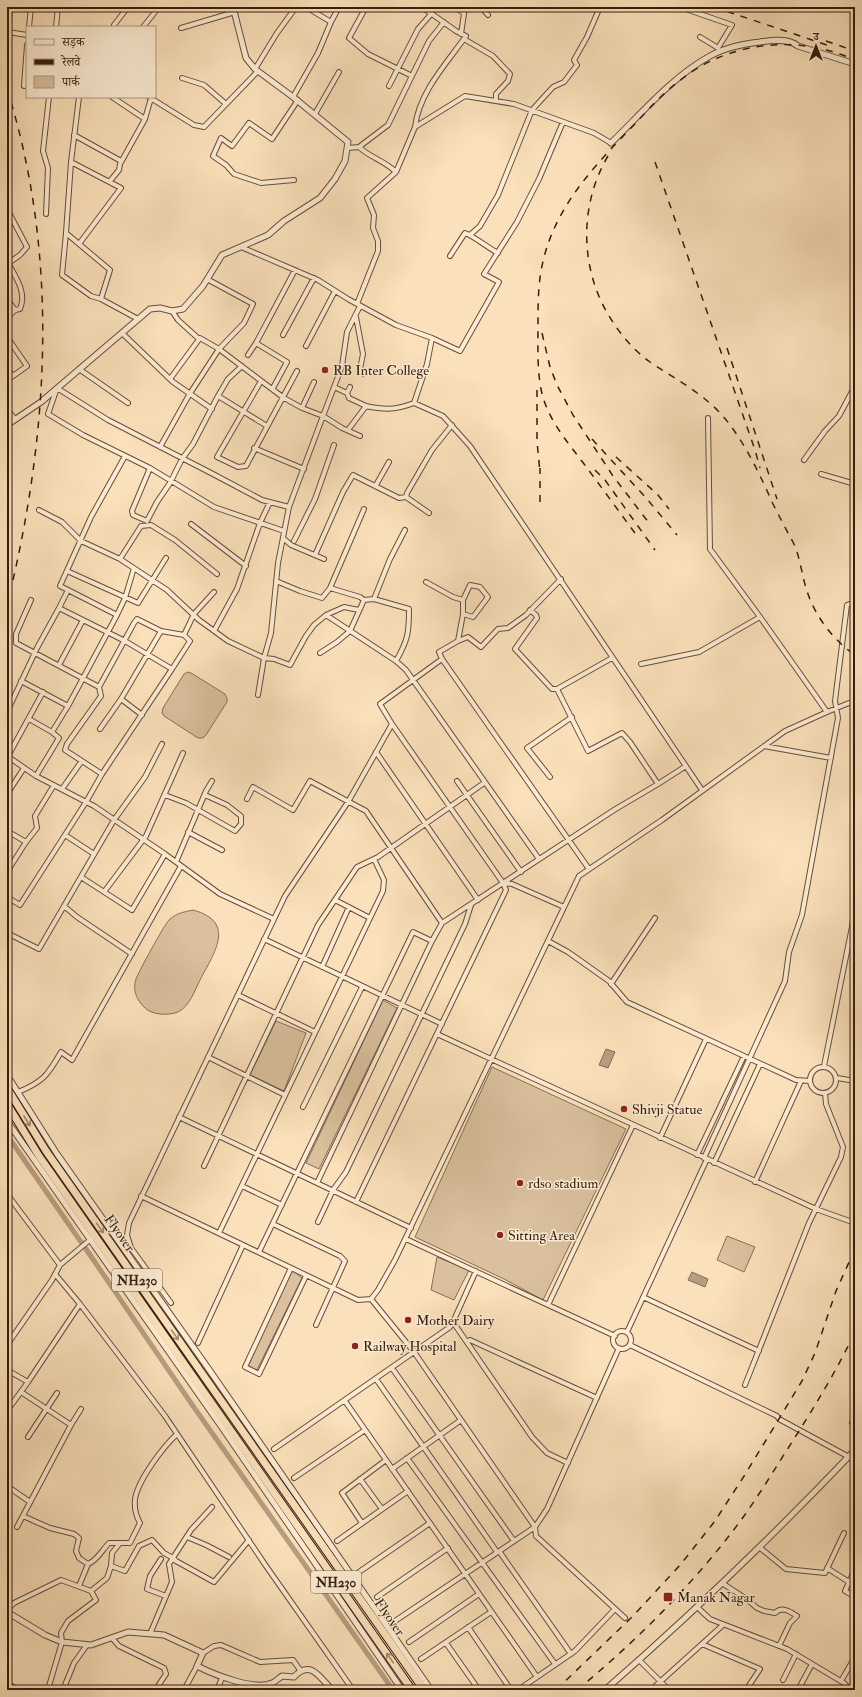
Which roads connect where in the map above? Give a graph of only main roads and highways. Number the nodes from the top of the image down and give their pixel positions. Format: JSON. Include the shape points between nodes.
{"nodes":[{"id":1,"x":851,"y":7,"type":"edge"},
{"id":2,"x":855,"y":12,"type":"edge"},
{"id":3,"x":7,"y":1088,"type":"edge"},
{"id":4,"x":7,"y":1104,"type":"edge"},
{"id":5,"x":306,"y":1520,"type":"junction"},
{"id":6,"x":297,"y":1527,"type":"junction"},
{"id":7,"x":412,"y":1690,"type":"edge"},
{"id":8,"x":424,"y":1690,"type":"edge"}],
"edges":[{"from":1,"to":2,"type":"main road"},
{"from":3,"to":5,"type":"highway","name":"Flyover","number":"NH230","one_way":true,"via":[[46,1151],[273,1468]]},
{"from":4,"to":6,"type":"highway","number":"NH230","via":[[47,1173],[259,1478]]},
{"from":5,"to":6,"type":"highway"},
{"from":5,"to":8,"type":"highway","name":"Flyover","number":"NH230"},
{"from":7,"to":6,"type":"highway","name":"Flyover","number":"NH230","one_way":true}]}
